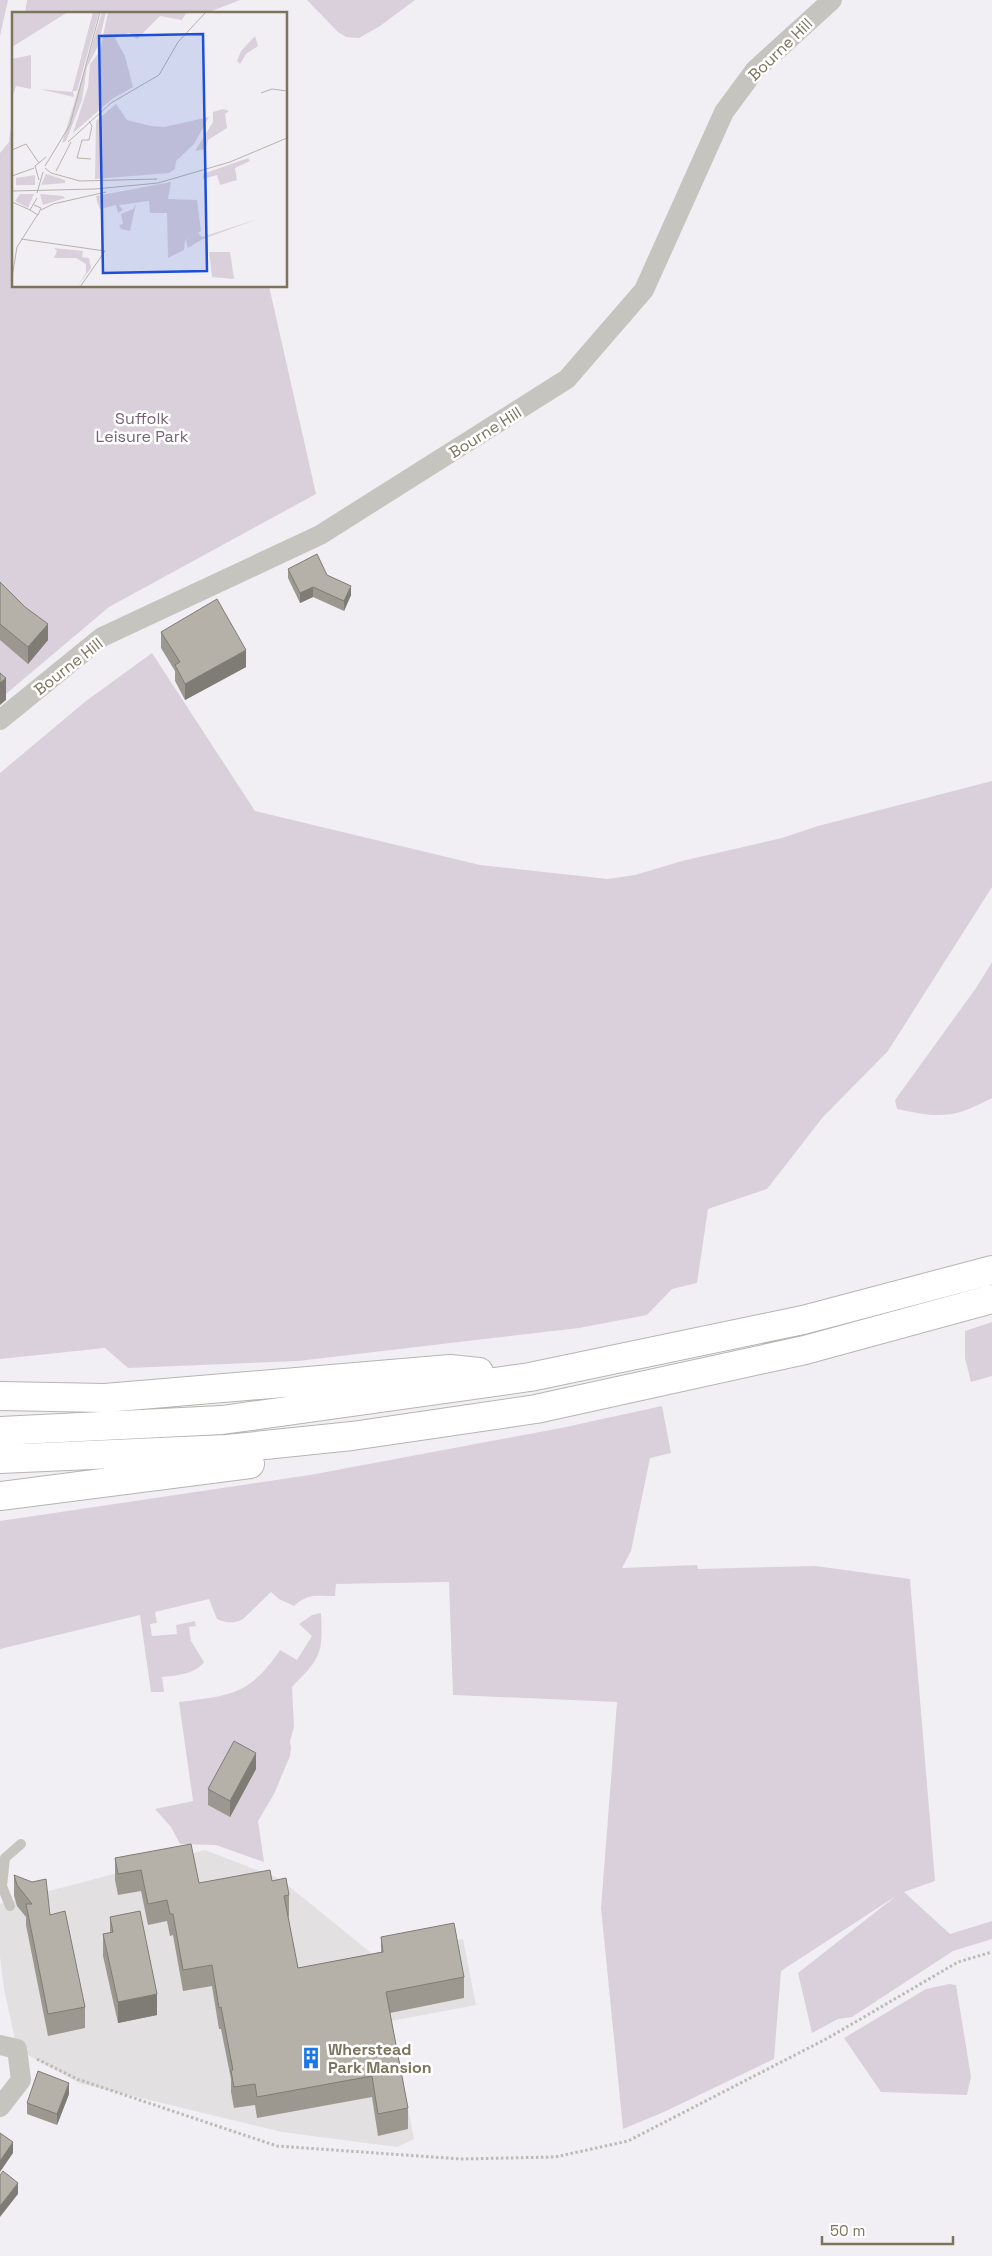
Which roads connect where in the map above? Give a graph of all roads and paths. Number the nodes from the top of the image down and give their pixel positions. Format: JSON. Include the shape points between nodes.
{"nodes":[{"id":1,"x":832,"y":0,"type":"edge"},
{"id":2,"x":0,"y":720,"type":"edge"},
{"id":3,"x":992,"y":1270,"type":"edge"},
{"id":4,"x":992,"y":1299,"type":"edge"},
{"id":5,"x":530,"y":1377,"type":"junction"},
{"id":6,"x":0,"y":1396,"type":"edge"},
{"id":7,"x":0,"y":1432,"type":"edge"},
{"id":8,"x":352,"y":1436,"type":"junction"},
{"id":9,"x":0,"y":1459,"type":"edge"},
{"id":10,"x":0,"y":1496,"type":"edge"},
{"id":11,"x":21,"y":1844,"type":"dead end"},
{"id":12,"x":10,"y":1906,"type":"dead end"},
{"id":13,"x":992,"y":1952,"type":"edge"},
{"id":14,"x":8,"y":2047,"type":"edge"},
{"id":15,"x":0,"y":2107,"type":"edge"}],
"edges":[{"from":1,"to":2,"type":"street","name":"Bourne Hill","via":[[755,70],[724,112],[644,290],[567,379],[320,536],[102,638]]},
{"from":3,"to":5,"type":"highway","via":[[803,1320]]},
{"from":4,"to":8,"type":"highway","via":[[805,1350],[545,1407]]},
{"from":5,"to":6,"type":"highway","via":[[450,1369],[105,1398]]},
{"from":5,"to":7,"type":"highway","via":[[222,1420]]},
{"from":8,"to":9,"type":"highway","via":[[227,1448]]},
{"from":8,"to":10,"type":"highway","via":[[296,1458]]},
{"from":11,"to":12,"type":"lane","via":[[5,1858],[2,1886]]},
{"from":13,"to":14,"type":"path","via":[[958,1962],[828,2038],[628,2141],[555,2157],[461,2159],[277,2146],[77,2079]]},
{"from":14,"to":15,"type":"street","via":[[21,2080]]}]}
